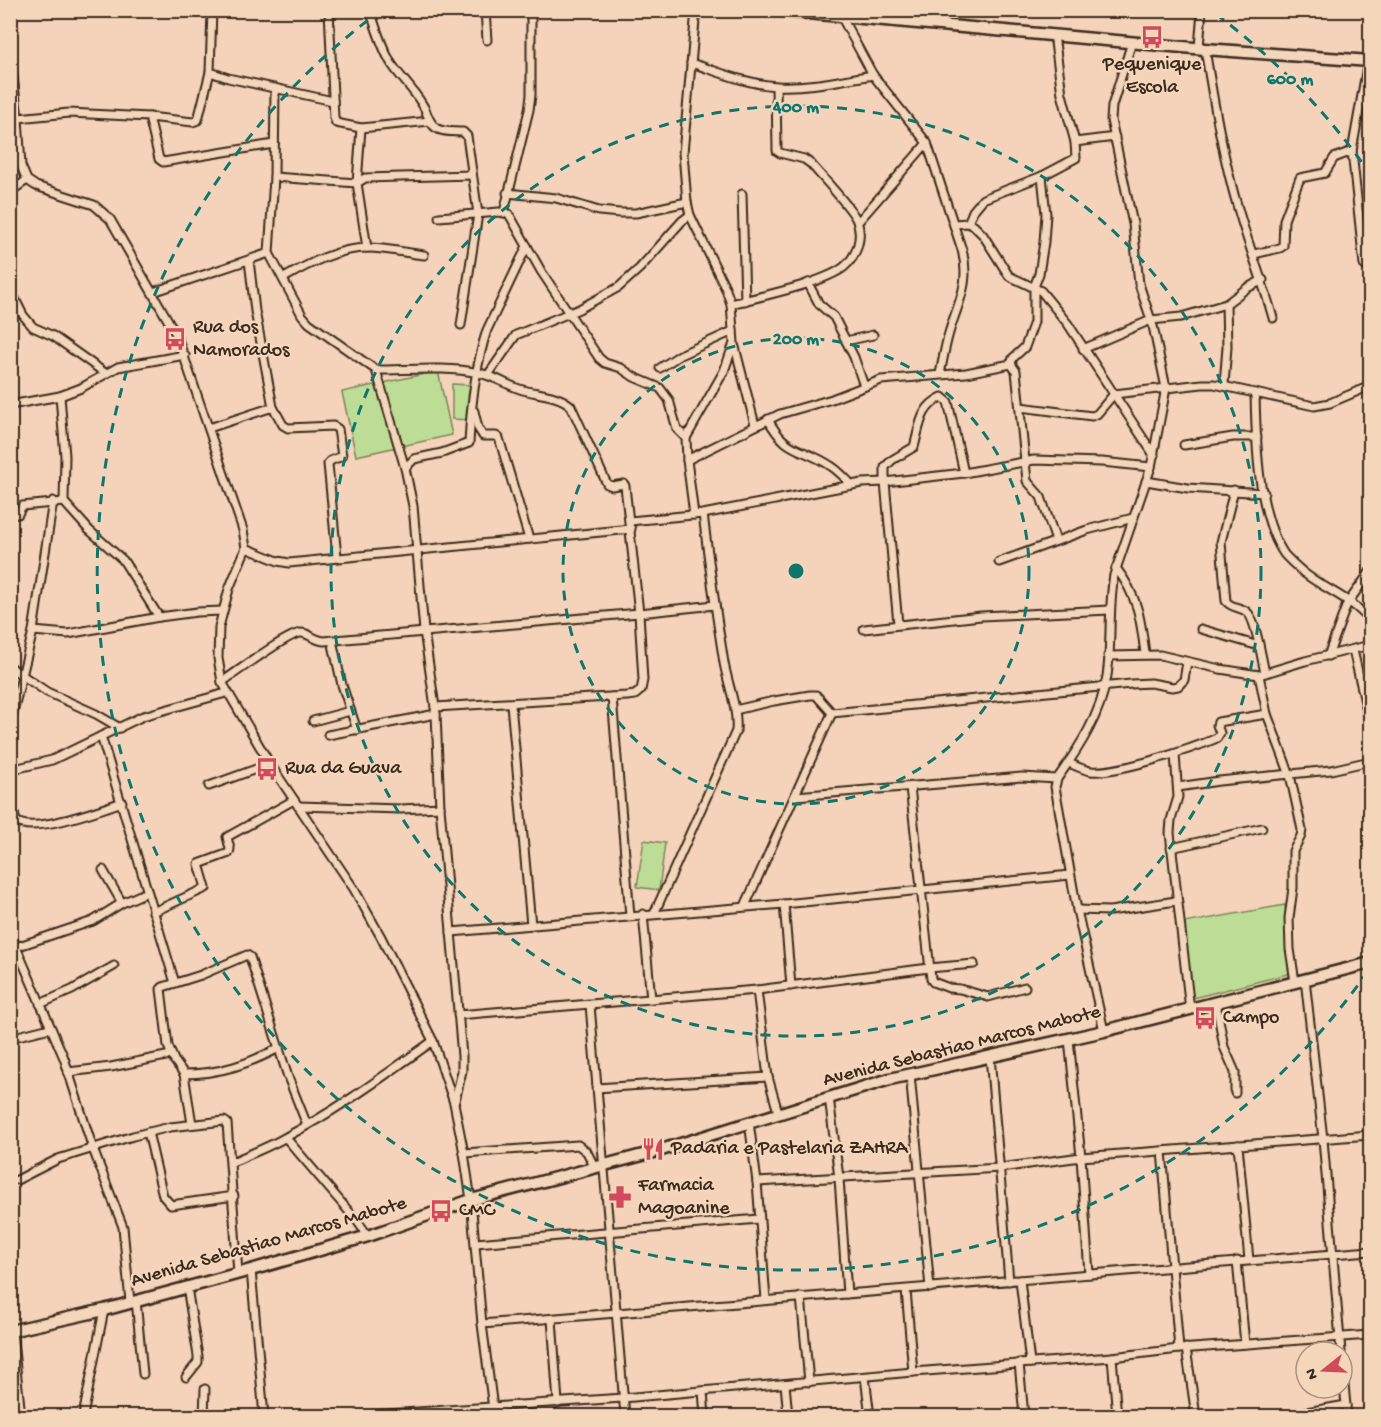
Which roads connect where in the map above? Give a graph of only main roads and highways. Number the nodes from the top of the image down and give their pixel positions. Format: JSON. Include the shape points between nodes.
{"nodes":[{"id":1,"x":774,"y":10,"type":"edge"},
{"id":2,"x":1369,"y":61,"type":"edge"},
{"id":3,"x":1371,"y":963,"type":"edge"},
{"id":4,"x":11,"y":1331,"type":"edge"}],
"edges":[{"from":1,"to":2,"type":"main road"},
{"from":3,"to":4,"type":"main road","name":"Avenida Sebastiao Marcos Mabote","via":[[1104,1031],[910,1074],[670,1147],[471,1200],[368,1236],[251,1270]]}]}
